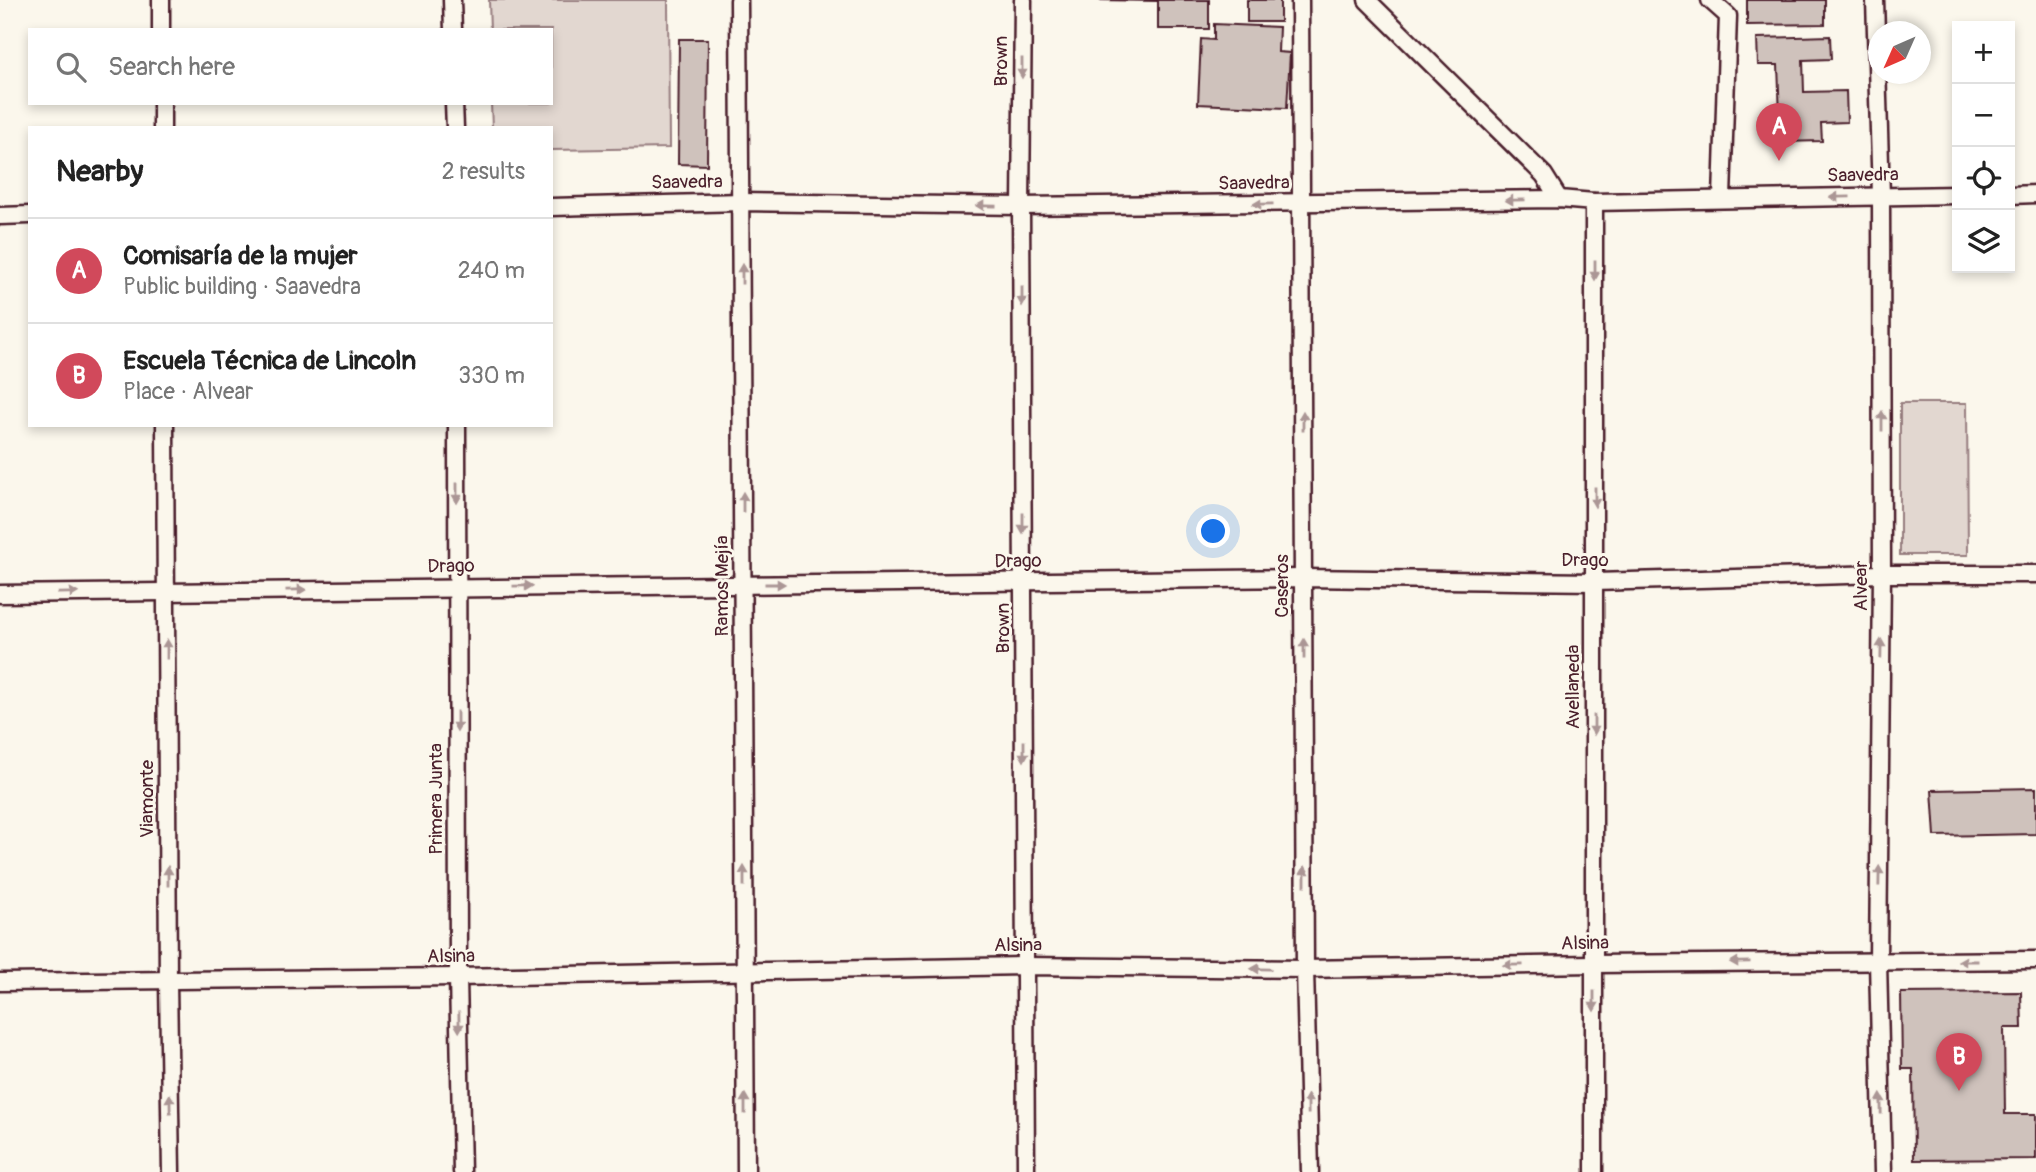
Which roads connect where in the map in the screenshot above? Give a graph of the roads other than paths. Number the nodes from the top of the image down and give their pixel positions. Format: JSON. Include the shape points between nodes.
{"nodes":[{"id":1,"x":161,"y":0,"type":"edge"},
{"id":2,"x":452,"y":0,"type":"edge"},
{"id":3,"x":739,"y":0,"type":"edge"},
{"id":4,"x":1023,"y":0,"type":"edge"},
{"id":5,"x":1300,"y":0,"type":"edge"},
{"id":6,"x":1367,"y":0,"type":"edge"},
{"id":7,"x":1710,"y":0,"type":"edge"},
{"id":8,"x":1875,"y":0,"type":"edge"},
{"id":9,"x":161,"y":28,"type":"edge"},
{"id":10,"x":453,"y":28,"type":"edge"},
{"id":11,"x":162,"y":105,"type":"edge"},
{"id":12,"x":454,"y":105,"type":"edge"},
{"id":13,"x":162,"y":126,"type":"edge"},
{"id":14,"x":455,"y":126,"type":"edge"},
{"id":15,"x":2036,"y":194,"type":"edge"},
{"id":16,"x":1952,"y":195,"type":"edge"},
{"id":17,"x":2015,"y":195,"type":"edge"},
{"id":18,"x":1881,"y":196,"type":"junction"},
{"id":19,"x":1722,"y":198,"type":"junction"},
{"id":20,"x":1559,"y":199,"type":"junction"},
{"id":21,"x":742,"y":202,"type":"junction"},
{"id":22,"x":1594,"y":202,"type":"junction"},
{"id":23,"x":1303,"y":203,"type":"junction"},
{"id":24,"x":1021,"y":206,"type":"junction"},
{"id":25,"x":553,"y":207,"type":"edge"},
{"id":26,"x":28,"y":215,"type":"edge"},
{"id":27,"x":0,"y":216,"type":"edge"},
{"id":28,"x":165,"y":427,"type":"edge"},
{"id":29,"x":457,"y":427,"type":"edge"},
{"id":30,"x":1882,"y":574,"type":"junction"},
{"id":31,"x":2036,"y":574,"type":"edge"},
{"id":32,"x":1303,"y":578,"type":"junction"},
{"id":33,"x":1024,"y":582,"type":"junction"},
{"id":34,"x":1595,"y":582,"type":"junction"},
{"id":35,"x":743,"y":584,"type":"junction"},
{"id":36,"x":457,"y":587,"type":"junction"},
{"id":37,"x":167,"y":592,"type":"junction"},
{"id":38,"x":0,"y":594,"type":"edge"},
{"id":39,"x":2036,"y":960,"type":"edge"},
{"id":40,"x":1878,"y":961,"type":"junction"},
{"id":41,"x":1594,"y":964,"type":"junction"},
{"id":42,"x":1024,"y":966,"type":"junction"},
{"id":43,"x":1305,"y":969,"type":"junction"},
{"id":44,"x":744,"y":970,"type":"junction"},
{"id":45,"x":458,"y":977,"type":"junction"},
{"id":46,"x":0,"y":982,"type":"edge"},
{"id":47,"x":168,"y":982,"type":"junction"},
{"id":48,"x":171,"y":1172,"type":"edge"},
{"id":49,"x":462,"y":1172,"type":"edge"},
{"id":50,"x":746,"y":1172,"type":"edge"},
{"id":51,"x":1026,"y":1172,"type":"edge"},
{"id":52,"x":1310,"y":1172,"type":"edge"},
{"id":53,"x":1594,"y":1172,"type":"edge"},
{"id":54,"x":1883,"y":1172,"type":"edge"}],
"edges":[{"from":1,"to":9,"type":"street"},
{"from":2,"to":10,"type":"street"},
{"from":3,"to":21,"type":"street","name":"Ramos Mejía"},
{"from":4,"to":24,"type":"street","name":"Brown","one_way":true},
{"from":5,"to":23,"type":"street","name":"Caseros"},
{"from":6,"to":20,"type":"street","via":[[1544,175]]},
{"from":7,"to":19,"type":"street","via":[[1727,16]]},
{"from":8,"to":18,"type":"street","name":"Alvear"},
{"from":11,"to":13,"type":"street"},
{"from":12,"to":14,"type":"street"},
{"from":15,"to":17,"type":"street"},
{"from":16,"to":18,"type":"street","name":"Saavedra"},
{"from":18,"to":19,"type":"street","name":"Saavedra","one_way":true},
{"from":30,"to":18,"type":"street","name":"Alvear","one_way":true},
{"from":19,"to":22,"type":"street","name":"Saavedra"},
{"from":20,"to":22,"type":"street","name":"Saavedra"},
{"from":20,"to":23,"type":"street","name":"Saavedra","one_way":true},
{"from":24,"to":21,"type":"street","name":"Saavedra","one_way":true},
{"from":21,"to":25,"type":"street","name":"Saavedra"},
{"from":35,"to":21,"type":"street","name":"Ramos Mejía","one_way":true},
{"from":22,"to":34,"type":"street","name":"Avellaneda","one_way":true},
{"from":23,"to":24,"type":"street","name":"Saavedra","one_way":true},
{"from":32,"to":23,"type":"street","name":"Caseros","one_way":true},
{"from":24,"to":33,"type":"street","name":"Brown","one_way":true},
{"from":26,"to":27,"type":"street"},
{"from":28,"to":37,"type":"street","name":"Viamonte"},
{"from":29,"to":36,"type":"street","name":"Primera Junta","one_way":true},
{"from":30,"to":31,"type":"street","name":"Drago"},
{"from":30,"to":34,"type":"street","name":"Drago"},
{"from":40,"to":30,"type":"street","name":"Alvear","one_way":true},
{"from":32,"to":33,"type":"street","name":"Drago"},
{"from":32,"to":34,"type":"street","name":"Drago"},
{"from":43,"to":32,"type":"street","name":"Caseros","one_way":true},
{"from":35,"to":33,"type":"street","name":"Drago","one_way":true},
{"from":33,"to":42,"type":"street","name":"Brown","one_way":true},
{"from":34,"to":41,"type":"street","name":"Avellaneda","one_way":true},
{"from":36,"to":35,"type":"street","name":"Drago","one_way":true},
{"from":44,"to":35,"type":"street","name":"Ramos Mejía","one_way":true},
{"from":37,"to":36,"type":"street","name":"Drago","one_way":true},
{"from":36,"to":45,"type":"street","name":"Primera Junta","one_way":true},
{"from":38,"to":37,"type":"street","name":"Drago","one_way":true},
{"from":47,"to":37,"type":"street","name":"Viamonte","one_way":true},
{"from":39,"to":40,"type":"street","name":"Alsina","one_way":true},
{"from":40,"to":41,"type":"street","name":"Alsina","one_way":true},
{"from":54,"to":40,"type":"street","name":"Alvear","one_way":true},
{"from":41,"to":43,"type":"street","name":"Alsina","one_way":true},
{"from":41,"to":53,"type":"street","name":"Avellaneda","one_way":true},
{"from":43,"to":42,"type":"street","name":"Alsina","one_way":true},
{"from":42,"to":44,"type":"street","name":"Alsina"},
{"from":42,"to":51,"type":"street","name":"Brown"},
{"from":52,"to":43,"type":"street","name":"Caseros","one_way":true},
{"from":44,"to":45,"type":"street","name":"Alsina"},
{"from":50,"to":44,"type":"street","name":"Ramos Mejía","one_way":true},
{"from":45,"to":47,"type":"street","name":"Alsina"},
{"from":45,"to":49,"type":"street","name":"Primera Junta","one_way":true},
{"from":46,"to":47,"type":"street","name":"Alsina"},
{"from":48,"to":47,"type":"street","name":"Viamonte","one_way":true}]}
